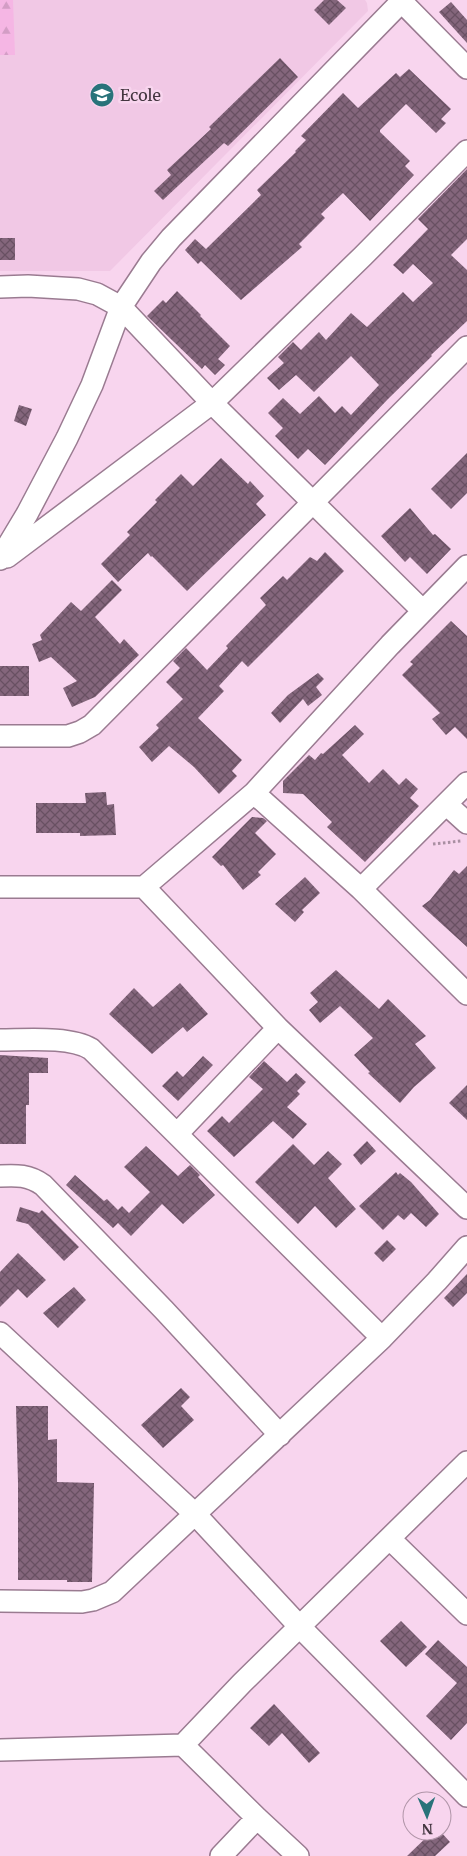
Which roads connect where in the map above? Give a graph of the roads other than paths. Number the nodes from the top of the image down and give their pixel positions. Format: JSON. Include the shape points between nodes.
{"nodes":[{"id":1,"x":402,"y":1,"type":"edge"},
{"id":2,"x":467,"y":68,"type":"edge"},
{"id":3,"x":467,"y":151,"type":"edge"},
{"id":4,"x":0,"y":287,"type":"edge"},
{"id":5,"x":121,"y":307,"type":"junction"},
{"id":6,"x":467,"y":347,"type":"edge"},
{"id":7,"x":212,"y":403,"type":"junction"},
{"id":8,"x":313,"y":501,"type":"junction"},
{"id":9,"x":0,"y":561,"type":"edge"},
{"id":10,"x":467,"y":566,"type":"edge"},
{"id":11,"x":422,"y":611,"type":"junction"},
{"id":12,"x":0,"y":736,"type":"edge"},
{"id":13,"x":467,"y":783,"type":"edge"},
{"id":14,"x":254,"y":793,"type":"junction"},
{"id":15,"x":446,"y":804,"type":"junction"},
{"id":16,"x":467,"y":823,"type":"edge"},
{"id":17,"x":0,"y":887,"type":"edge"},
{"id":18,"x":144,"y":887,"type":"junction"},
{"id":19,"x":361,"y":889,"type":"junction"},
{"id":20,"x":467,"y":994,"type":"edge"},
{"id":21,"x":278,"y":1028,"type":"junction"},
{"id":22,"x":0,"y":1040,"type":"edge"},
{"id":23,"x":177,"y":1134,"type":"junction"},
{"id":24,"x":0,"y":1176,"type":"edge"},
{"id":25,"x":467,"y":1208,"type":"edge"},
{"id":26,"x":467,"y":1247,"type":"edge"},
{"id":27,"x":0,"y":1333,"type":"edge"},
{"id":28,"x":382,"y":1338,"type":"junction"},
{"id":29,"x":280,"y":1435,"type":"junction"},
{"id":30,"x":467,"y":1462,"type":"edge"},
{"id":31,"x":195,"y":1514,"type":"junction"},
{"id":32,"x":390,"y":1539,"type":"junction"},
{"id":33,"x":0,"y":1601,"type":"edge"},
{"id":34,"x":467,"y":1614,"type":"edge"},
{"id":35,"x":300,"y":1627,"type":"junction"},
{"id":36,"x":183,"y":1745,"type":"junction"},
{"id":37,"x":0,"y":1750,"type":"edge"},
{"id":38,"x":467,"y":1796,"type":"edge"},
{"id":39,"x":257,"y":1818,"type":"junction"},
{"id":40,"x":221,"y":1856,"type":"edge"},
{"id":41,"x":298,"y":1856,"type":"edge"}],
"edges":[{"from":1,"to":2,"type":"street"},
{"from":1,"to":5,"type":"street","via":[[171,238]]},
{"from":3,"to":7,"type":"street"},
{"from":4,"to":5,"type":"street","via":[[78,289],[97,294]]},
{"from":5,"to":7,"type":"street"},
{"from":5,"to":9,"type":"street","via":[[92,385],[67,438]]},
{"from":6,"to":8,"type":"street"},
{"from":7,"to":8,"type":"street"},
{"from":7,"to":9,"type":"street"},
{"from":8,"to":11,"type":"street"},
{"from":8,"to":12,"type":"street","via":[[92,725],[68,736]]},
{"from":10,"to":11,"type":"street"},
{"from":11,"to":14,"type":"street"},
{"from":13,"to":15,"type":"street"},
{"from":14,"to":18,"type":"street"},
{"from":14,"to":19,"type":"street"},
{"from":15,"to":16,"type":"street"},
{"from":15,"to":19,"type":"street"},
{"from":17,"to":18,"type":"street"},
{"from":18,"to":21,"type":"street"},
{"from":19,"to":20,"type":"street"},
{"from":21,"to":23,"type":"street"},
{"from":21,"to":25,"type":"street"},
{"from":22,"to":23,"type":"street","via":[[70,1041],[84,1045]]},
{"from":23,"to":28,"type":"street"},
{"from":24,"to":29,"type":"street","via":[[26,1176],[43,1185]]},
{"from":26,"to":28,"type":"street"},
{"from":27,"to":31,"type":"street"},
{"from":28,"to":29,"type":"street"},
{"from":29,"to":31,"type":"street"},
{"from":30,"to":32,"type":"street"},
{"from":31,"to":33,"type":"street","via":[[102,1598],[82,1602]]},
{"from":31,"to":35,"type":"street"},
{"from":32,"to":34,"type":"street"},
{"from":32,"to":35,"type":"street"},
{"from":35,"to":36,"type":"street"},
{"from":35,"to":38,"type":"street"},
{"from":36,"to":37,"type":"street"},
{"from":36,"to":39,"type":"street"},
{"from":39,"to":40,"type":"street"},
{"from":39,"to":41,"type":"street"}]}
